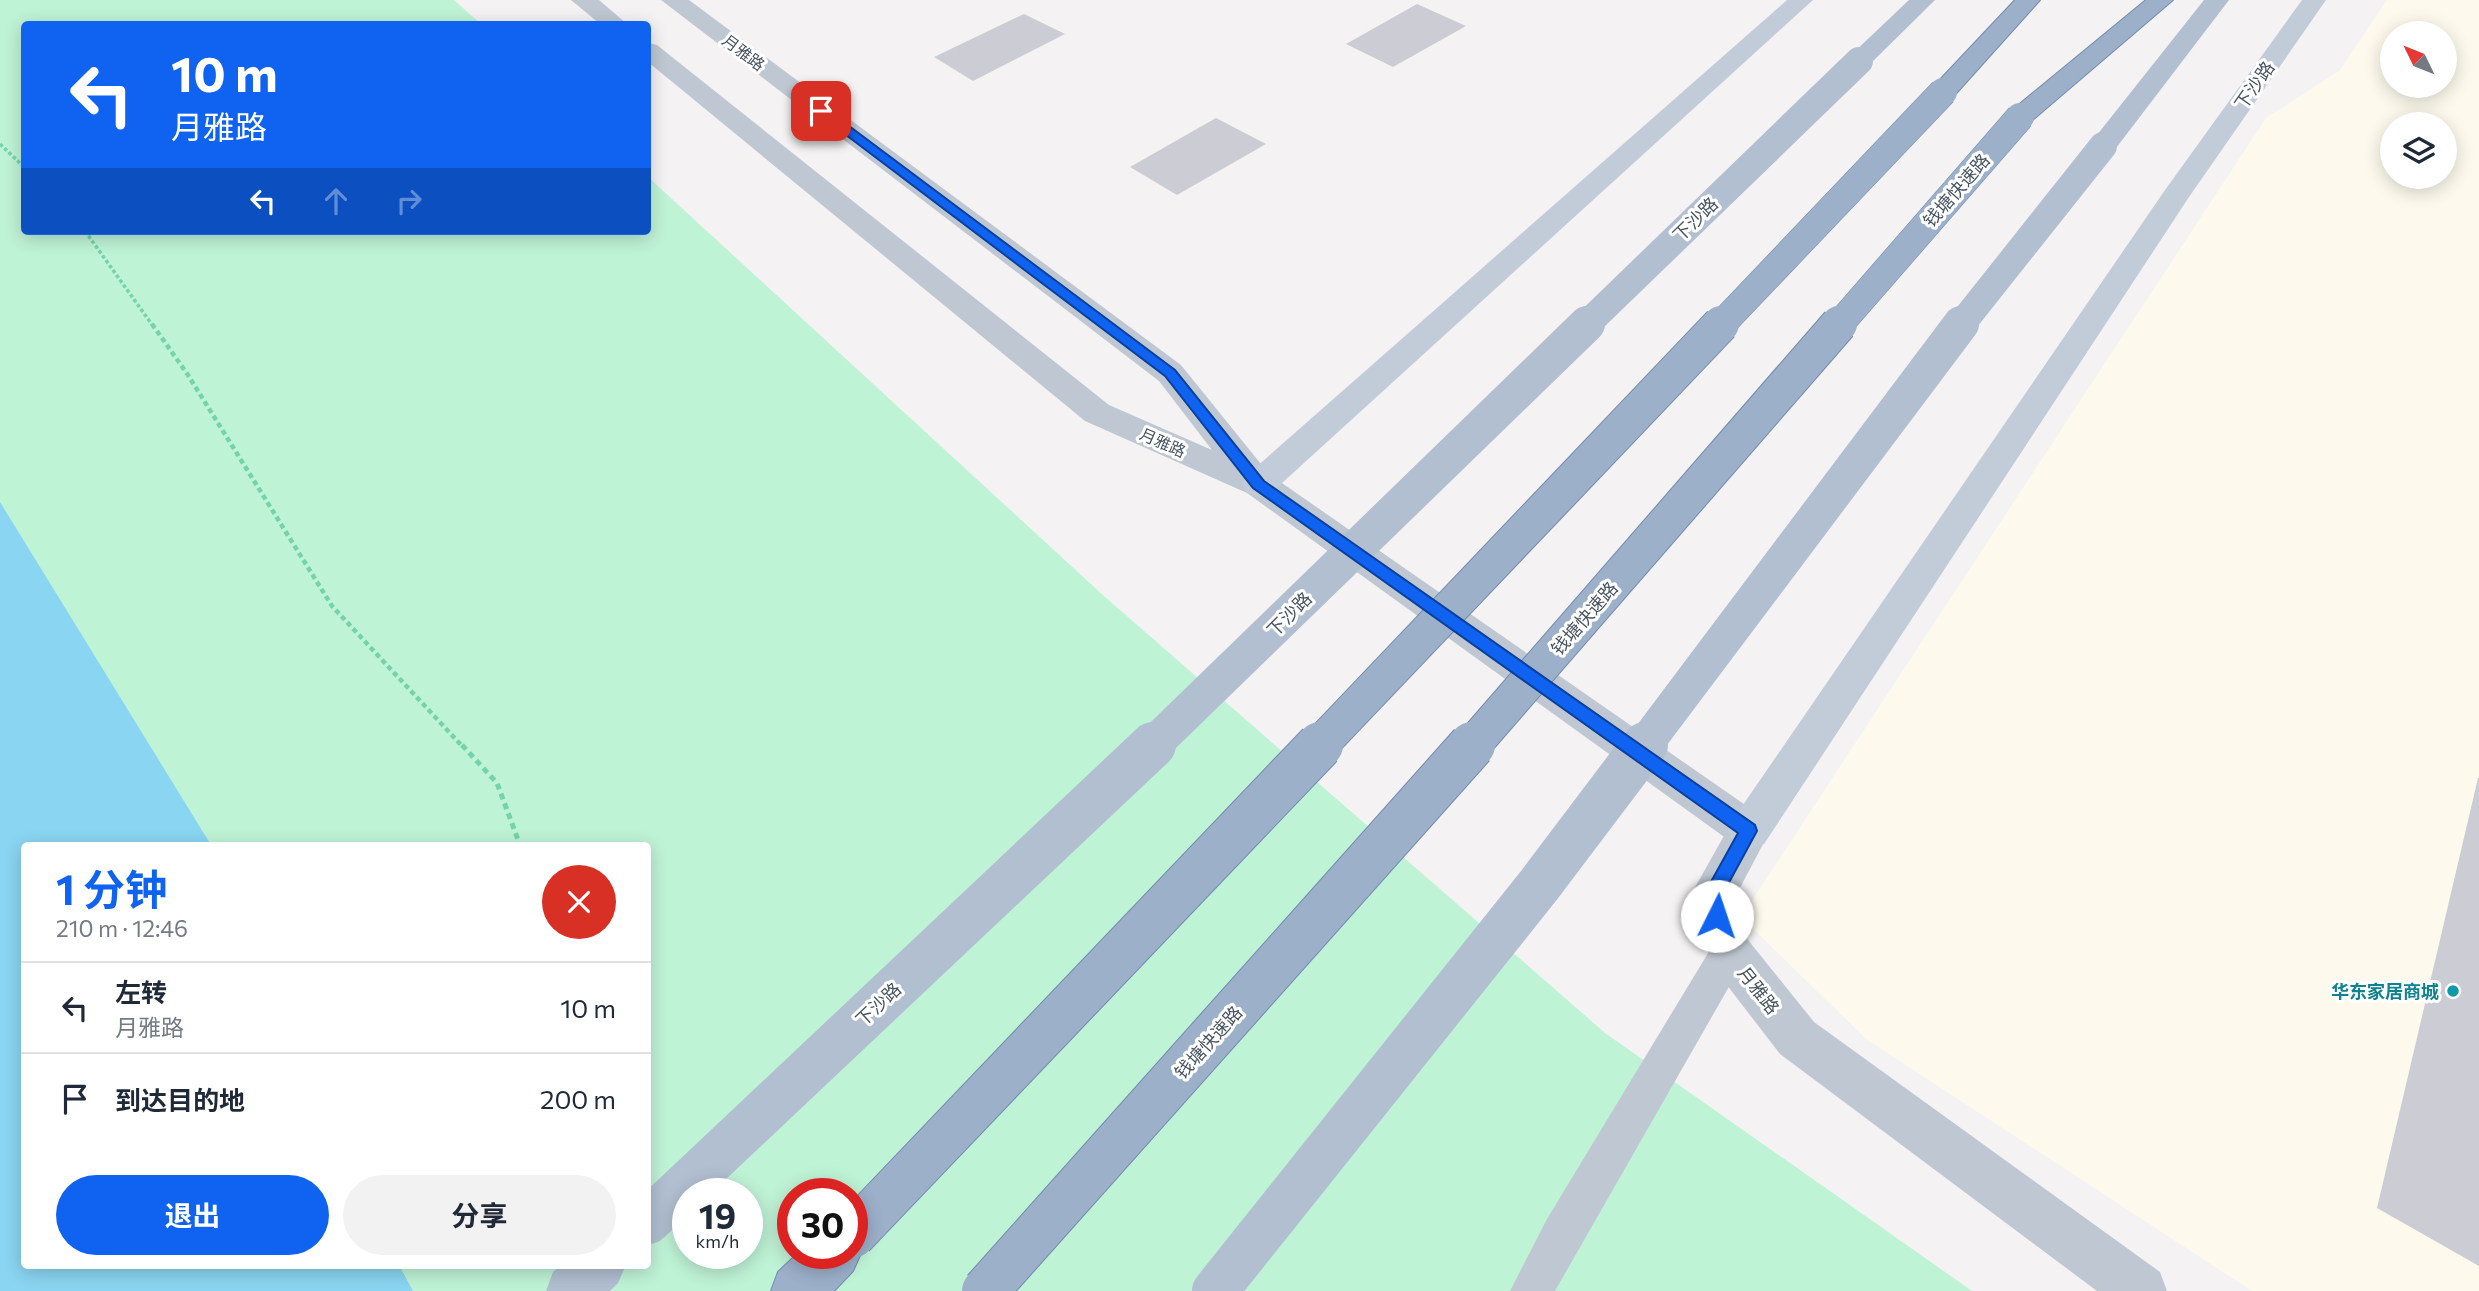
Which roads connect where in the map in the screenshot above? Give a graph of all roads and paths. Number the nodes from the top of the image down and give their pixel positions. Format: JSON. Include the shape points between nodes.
{"nodes":[{"id":1,"x":583,"y":0,"type":"edge"},
{"id":2,"x":673,"y":0,"type":"edge"},
{"id":3,"x":1801,"y":0,"type":"edge"},
{"id":4,"x":1923,"y":0,"type":"edge"},
{"id":5,"x":2001,"y":0,"type":"edge"},
{"id":6,"x":2028,"y":0,"type":"edge"},
{"id":7,"x":2161,"y":0,"type":"edge"},
{"id":8,"x":2217,"y":0,"type":"edge"},
{"id":9,"x":2314,"y":0,"type":"edge"},
{"id":10,"x":2109,"y":11,"type":"dead end"},
{"id":11,"x":610,"y":21,"type":"edge"},
{"id":12,"x":651,"y":52,"type":"edge"},
{"id":13,"x":1943,"y":92,"type":"junction"},
{"id":14,"x":2020,"y":117,"type":"junction"},
{"id":15,"x":0,"y":144,"type":"edge"},
{"id":16,"x":21,"y":164,"type":"edge"},
{"id":17,"x":88,"y":235,"type":"edge"},
{"id":18,"x":1259,"y":484,"type":"junction"},
{"id":19,"x":1749,"y":831,"type":"junction"},
{"id":20,"x":519,"y":842,"type":"edge"},
{"id":21,"x":1729,"y":951,"type":"junction"},
{"id":22,"x":651,"y":1218,"type":"edge"},
{"id":23,"x":868,"y":1218,"type":"edge"},
{"id":24,"x":596,"y":1269,"type":"edge"},
{"id":25,"x":819,"y":1269,"type":"edge"},
{"id":26,"x":572,"y":1291,"type":"edge"},
{"id":27,"x":797,"y":1291,"type":"edge"},
{"id":28,"x":985,"y":1291,"type":"edge"},
{"id":29,"x":1215,"y":1291,"type":"edge"},
{"id":30,"x":1532,"y":1291,"type":"edge"},
{"id":31,"x":2141,"y":1291,"type":"edge"}],
"edges":[{"from":1,"to":11,"type":"street"},
{"from":2,"to":18,"type":"street","name":"月雅路","via":[[1170,373]]},
{"from":3,"to":18,"type":"main road"},
{"from":4,"to":22,"type":"main road","name":"下沙路","bridge":true,"via":[[1235,668]]},
{"from":5,"to":13,"type":"highway"},
{"from":6,"to":13,"type":"highway"},
{"from":7,"to":14,"type":"highway"},
{"from":8,"to":29,"type":"main road","bridge":true,"via":[[1969,314],[1540,884]]},
{"from":9,"to":19,"type":"main road","name":"下沙路","via":[[2175,196]]},
{"from":10,"to":14,"type":"highway","name":"钱塘快速路"},
{"from":12,"to":18,"type":"street","name":"月雅路","via":[[1097,413]]},
{"from":13,"to":23,"type":"highway","bridge":true},
{"from":14,"to":28,"type":"highway","name":"钱塘快速路","bridge":true,"via":[[1419,806]]},
{"from":15,"to":16,"type":"path"},
{"from":17,"to":20,"type":"path","via":[[188,375],[332,606],[497,783]]},
{"from":18,"to":19,"type":"street","name":"月雅路"},
{"from":19,"to":21,"type":"street","name":"月雅路","via":[[1711,898]]},
{"from":21,"to":30,"type":"lane"},
{"from":21,"to":31,"type":"street","name":"月雅路","via":[[1797,1038]]},
{"from":24,"to":26,"type":"main road"},
{"from":25,"to":27,"type":"highway"}]}
